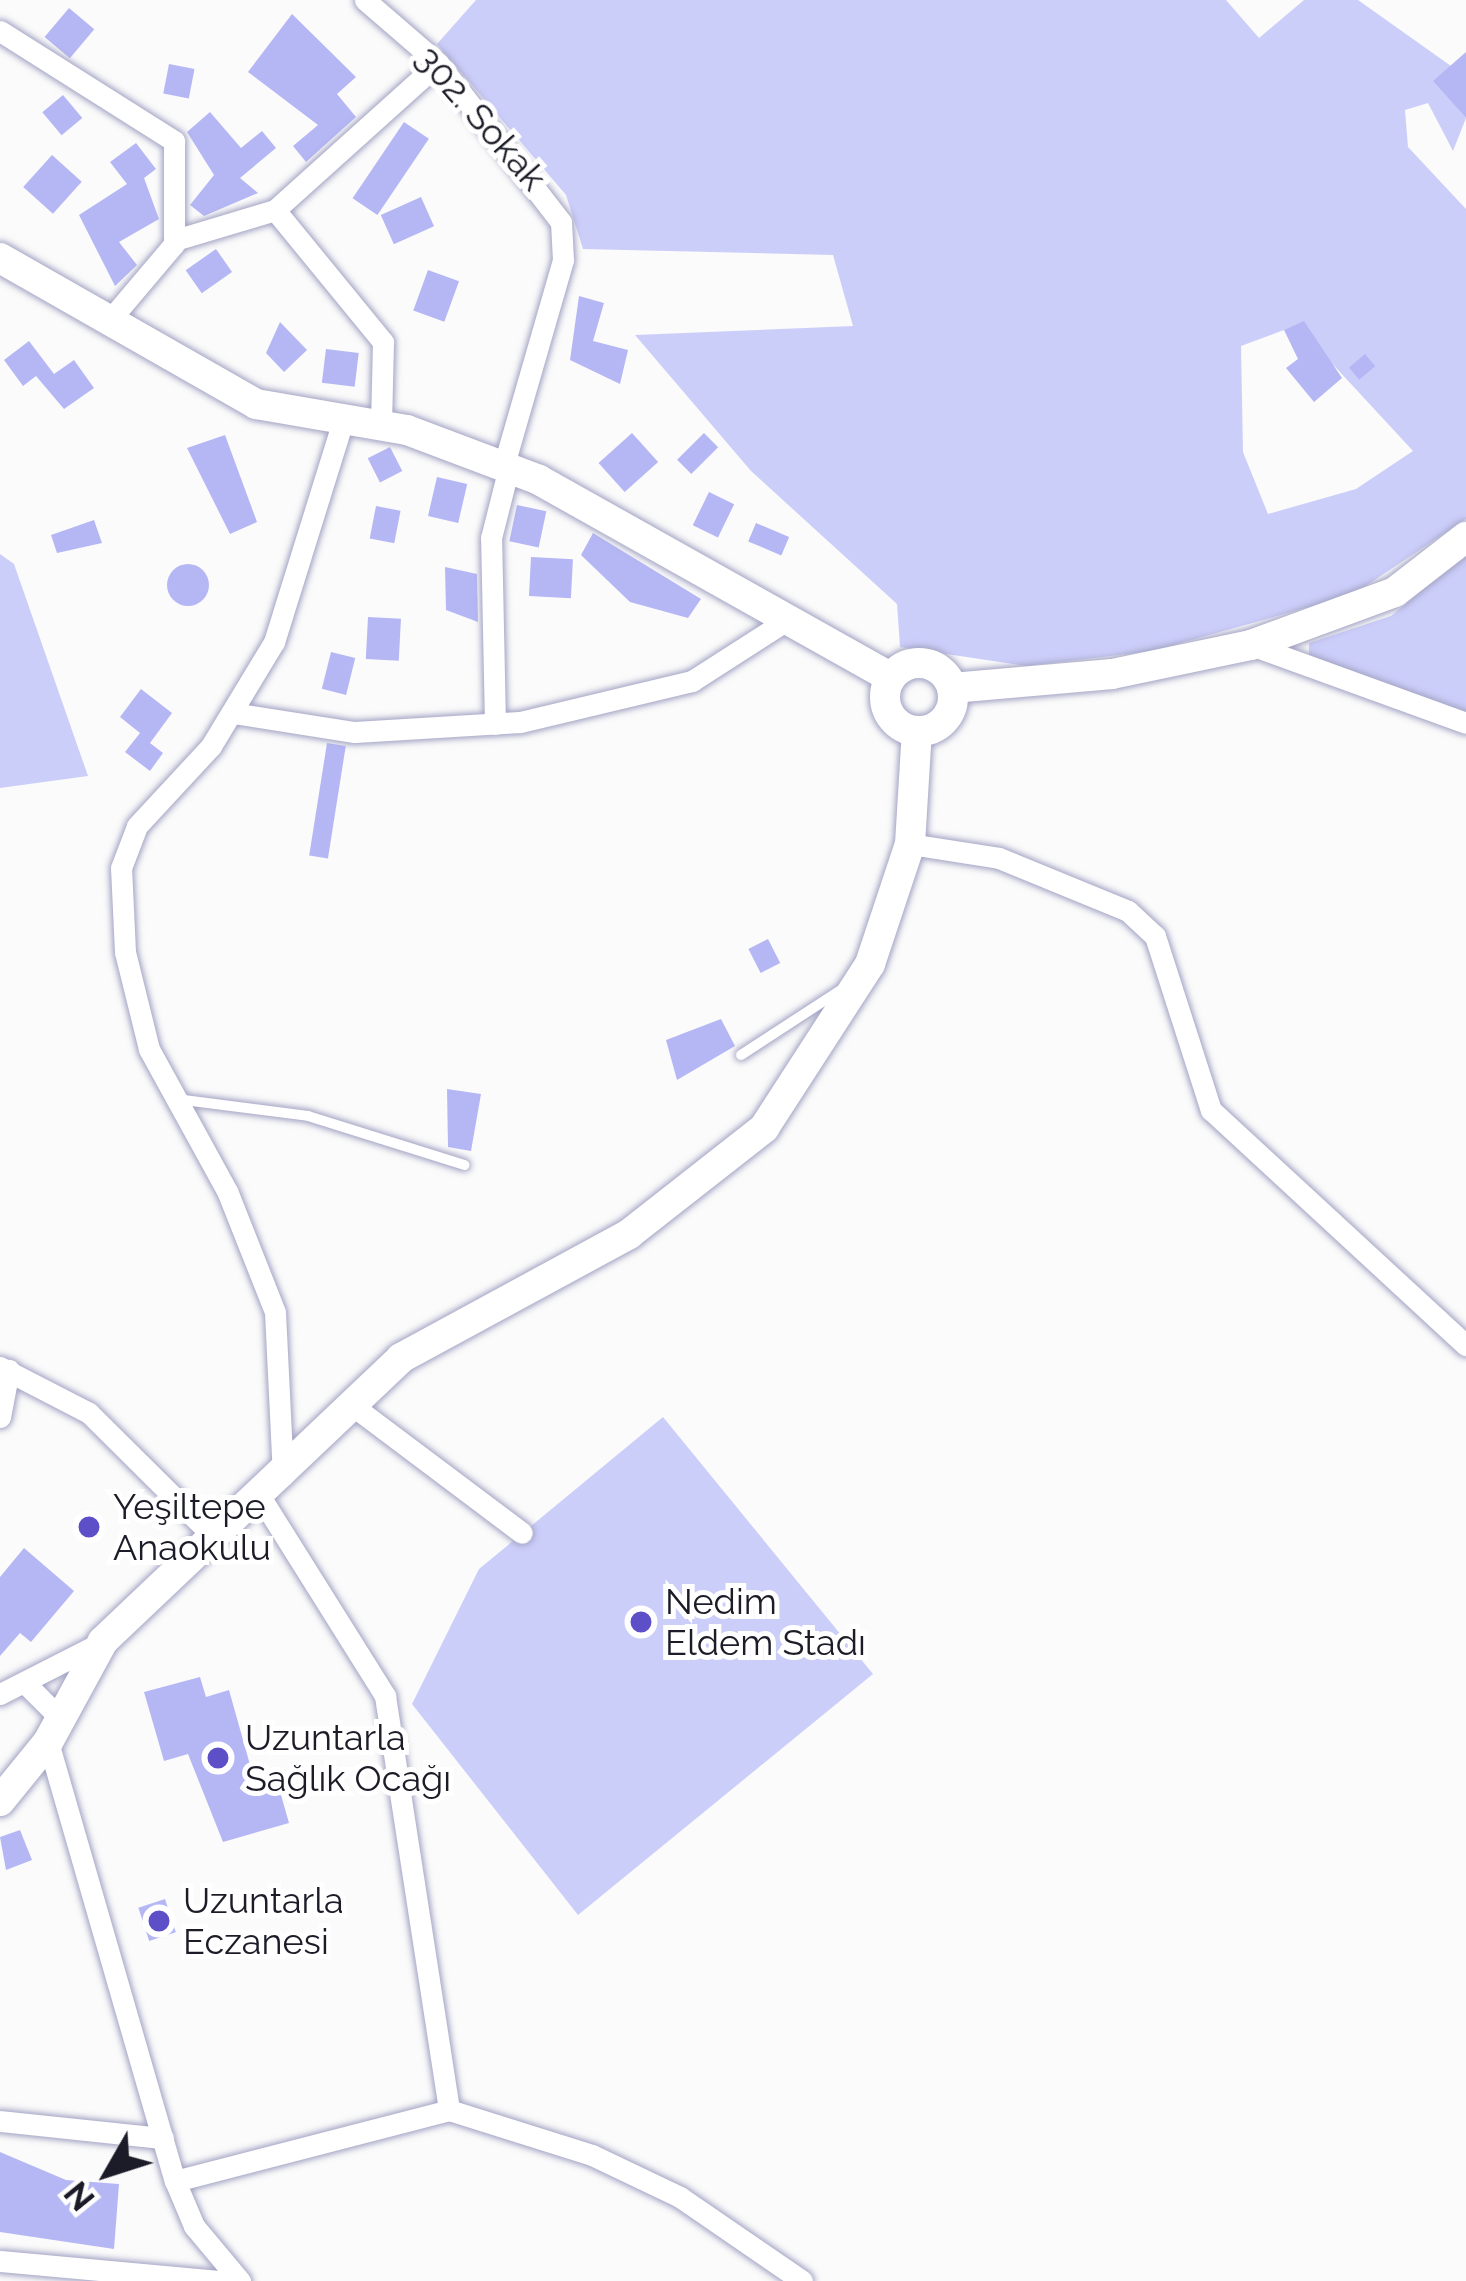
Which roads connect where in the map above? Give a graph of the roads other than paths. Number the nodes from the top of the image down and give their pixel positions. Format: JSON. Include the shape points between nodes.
{"nodes":[{"id":1,"x":365,"y":0,"type":"edge"},
{"id":2,"x":0,"y":31,"type":"edge"},
{"id":3,"x":438,"y":63,"type":"junction"},
{"id":4,"x":275,"y":210,"type":"junction"},
{"id":5,"x":175,"y":240,"type":"junction"},
{"id":6,"x":0,"y":258,"type":"edge"},
{"id":7,"x":114,"y":316,"type":"junction"},
{"id":8,"x":342,"y":424,"type":"junction"},
{"id":9,"x":381,"y":425,"type":"junction"},
{"id":10,"x":506,"y":466,"type":"junction"},
{"id":11,"x":1466,"y":537,"type":"edge"},
{"id":12,"x":787,"y":620,"type":"junction"},
{"id":13,"x":1251,"y":645,"type":"junction"},
{"id":14,"x":890,"y":677,"type":"junction"},
{"id":15,"x":952,"y":688,"type":"junction"},
{"id":16,"x":233,"y":713,"type":"junction"},
{"id":17,"x":1466,"y":723,"type":"edge"},
{"id":18,"x":495,"y":724,"type":"junction"},
{"id":19,"x":917,"y":731,"type":"junction"},
{"id":20,"x":910,"y":844,"type":"junction"},
{"id":21,"x":865,"y":975,"type":"junction"},
{"id":22,"x":741,"y":1054,"type":"dead end"},
{"id":23,"x":176,"y":1100,"type":"junction"},
{"id":24,"x":464,"y":1165,"type":"dead end"},
{"id":25,"x":1466,"y":1345,"type":"edge"},
{"id":26,"x":5,"y":1369,"type":"edge"},
{"id":27,"x":353,"y":1406,"type":"junction"},
{"id":28,"x":0,"y":1417,"type":"edge"},
{"id":29,"x":272,"y":1487,"type":"junction"},
{"id":30,"x":522,"y":1533,"type":"dead end"},
{"id":31,"x":215,"y":1538,"type":"junction"},
{"id":32,"x":103,"y":1641,"type":"junction"},
{"id":33,"x":25,"y":1683,"type":"junction"},
{"id":34,"x":0,"y":1694,"type":"edge"},
{"id":35,"x":54,"y":1730,"type":"junction"},
{"id":36,"x":0,"y":1801,"type":"edge"},
{"id":37,"x":448,"y":2110,"type":"junction"},
{"id":38,"x":0,"y":2121,"type":"edge"},
{"id":39,"x":163,"y":2138,"type":"junction"},
{"id":40,"x":175,"y":2181,"type":"junction"},
{"id":41,"x":0,"y":2260,"type":"edge"},
{"id":42,"x":219,"y":2281,"type":"edge"},
{"id":43,"x":241,"y":2281,"type":"edge"},
{"id":44,"x":802,"y":2281,"type":"edge"}],
"edges":[{"from":1,"to":3,"type":"street","name":"302. Sokak"},
{"from":2,"to":5,"type":"street","via":[[174,141]]},
{"from":3,"to":4,"type":"street"},
{"from":3,"to":10,"type":"street","name":"302. Sokak","via":[[536,177],[564,239]]},
{"from":4,"to":5,"type":"street"},
{"from":4,"to":9,"type":"street","via":[[383,342]]},
{"from":5,"to":7,"type":"street"},
{"from":6,"to":7,"type":"street"},
{"from":7,"to":8,"type":"street","via":[[256,404]]},
{"from":8,"to":9,"type":"street"},
{"from":8,"to":16,"type":"street","via":[[291,600]]},
{"from":9,"to":10,"type":"street"},
{"from":10,"to":12,"type":"street"},
{"from":10,"to":18,"type":"street","name":"302. Sokak","via":[[490,538]]},
{"from":11,"to":13,"type":"street","via":[[1395,592]]},
{"from":12,"to":14,"type":"street"},
{"from":12,"to":18,"type":"street","via":[[692,681]]},
{"from":13,"to":15,"type":"street","via":[[1112,674]]},
{"from":13,"to":17,"type":"street"},
{"from":14,"to":15,"type":"street","via":[[929,664]]},
{"from":14,"to":19,"type":"street","via":[[889,712]]},
{"from":15,"to":19,"type":"street","via":[[946,718]]},
{"from":16,"to":18,"type":"street","via":[[355,732]]},
{"from":16,"to":23,"type":"street","via":[[137,826],[121,868],[135,1000]]},
{"from":19,"to":20,"type":"street"},
{"from":20,"to":21,"type":"street"},
{"from":20,"to":25,"type":"street","via":[[999,858],[1128,911],[1155,936],[1211,1110]]},
{"from":21,"to":22,"type":"lane"},
{"from":21,"to":27,"type":"street","via":[[816,1060],[737,1156],[629,1234],[440,1329]]},
{"from":23,"to":24,"type":"lane","via":[[308,1117]]},
{"from":23,"to":29,"type":"street","via":[[275,1312]]},
{"from":26,"to":28,"type":"street"},
{"from":26,"to":31,"type":"street","via":[[89,1413]]},
{"from":27,"to":29,"type":"street"},
{"from":27,"to":30,"type":"street"},
{"from":29,"to":31,"type":"street"},
{"from":29,"to":37,"type":"street","via":[[386,1696]]},
{"from":31,"to":32,"type":"street"},
{"from":32,"to":33,"type":"street"},
{"from":32,"to":35,"type":"street"},
{"from":33,"to":34,"type":"street"},
{"from":33,"to":35,"type":"street"},
{"from":35,"to":36,"type":"street"},
{"from":35,"to":39,"type":"street"},
{"from":37,"to":40,"type":"street"},
{"from":37,"to":44,"type":"street","via":[[592,2155],[680,2197]]},
{"from":38,"to":39,"type":"street"},
{"from":39,"to":40,"type":"street"},
{"from":40,"to":43,"type":"street","via":[[194,2226]]},
{"from":41,"to":42,"type":"street"}]}
